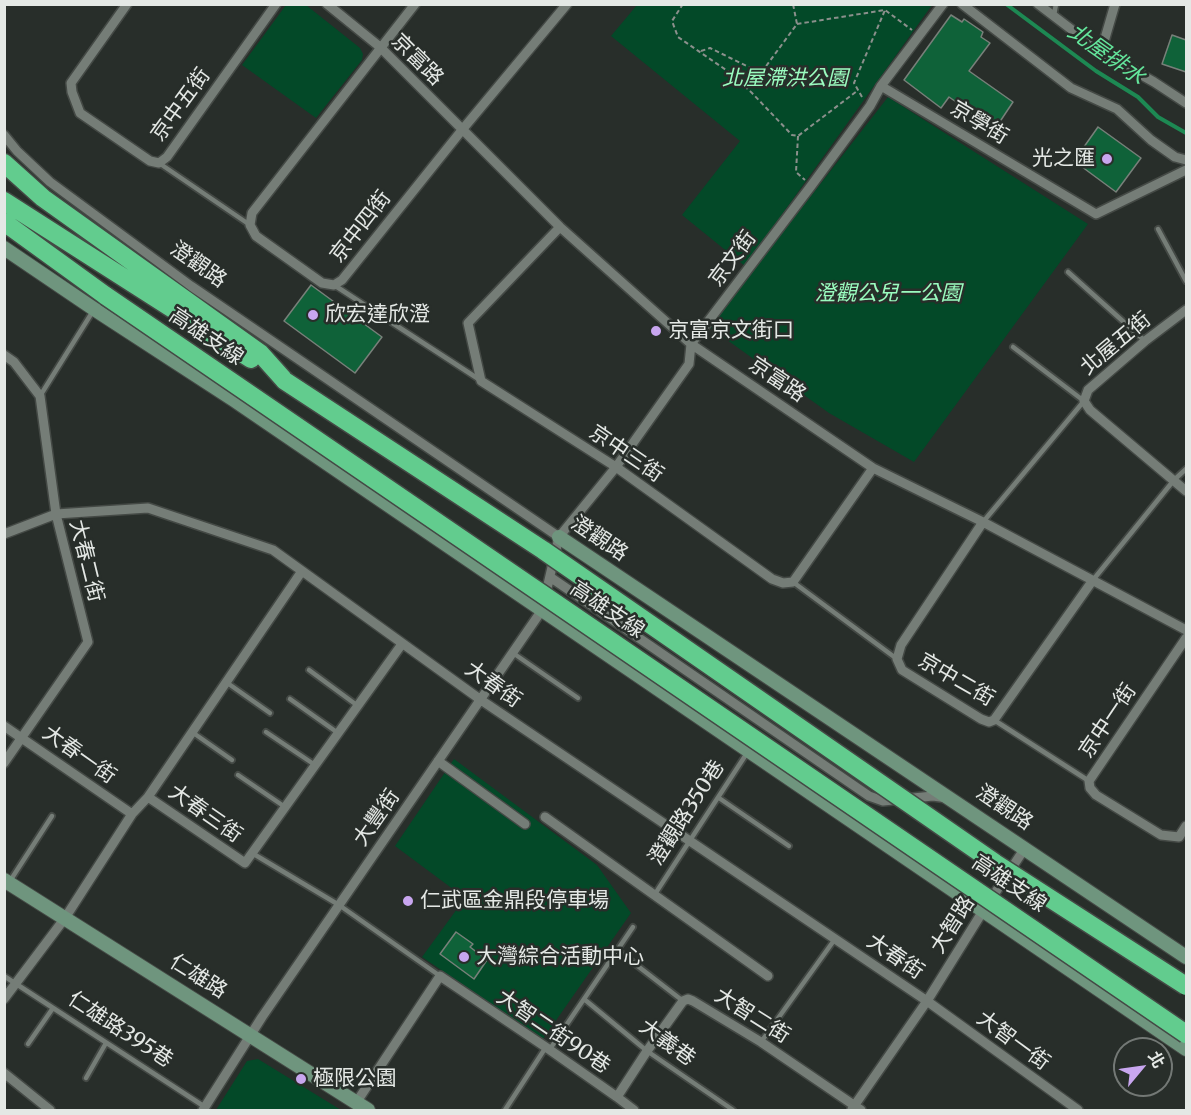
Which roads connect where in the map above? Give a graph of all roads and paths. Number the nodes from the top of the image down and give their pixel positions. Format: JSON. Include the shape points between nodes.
{"nodes":[{"id":1,"x":127,"y":4,"type":"edge"},
{"id":2,"x":276,"y":4,"type":"edge"},
{"id":3,"x":327,"y":4,"type":"edge"},
{"id":4,"x":416,"y":4,"type":"edge"},
{"id":5,"x":567,"y":4,"type":"edge"},
{"id":6,"x":683,"y":4,"type":"edge"},
{"id":7,"x":793,"y":4,"type":"edge"},
{"id":8,"x":943,"y":4,"type":"edge"},
{"id":9,"x":962,"y":4,"type":"edge"},
{"id":10,"x":1038,"y":4,"type":"edge"},
{"id":11,"x":1056,"y":4,"type":"edge"},
{"id":12,"x":1115,"y":4,"type":"edge"},
{"id":13,"x":885,"y":10,"type":"junction"},
{"id":14,"x":1053,"y":17,"type":"junction"},
{"id":15,"x":797,"y":24,"type":"junction"},
{"id":16,"x":919,"y":35,"type":"junction"},
{"id":17,"x":380,"y":47,"type":"junction"},
{"id":18,"x":700,"y":51,"type":"junction"},
{"id":19,"x":1101,"y":52,"type":"junction"},
{"id":20,"x":881,"y":86,"type":"junction"},
{"id":21,"x":857,"y":92,"type":"junction"},
{"id":22,"x":1186,"y":103,"type":"edge"},
{"id":23,"x":870,"y":106,"type":"junction"},
{"id":24,"x":462,"y":130,"type":"junction"},
{"id":25,"x":4,"y":135,"type":"edge"},
{"id":26,"x":798,"y":136,"type":"junction"},
{"id":27,"x":1186,"y":160,"type":"edge"},
{"id":28,"x":159,"y":163,"type":"junction"},
{"id":29,"x":4,"y":164,"type":"edge"},
{"id":30,"x":1186,"y":170,"type":"edge"},
{"id":31,"x":811,"y":186,"type":"junction"},
{"id":32,"x":4,"y":201,"type":"edge"},
{"id":33,"x":4,"y":222,"type":"edge"},
{"id":34,"x":250,"y":225,"type":"junction"},
{"id":35,"x":561,"y":227,"type":"junction"},
{"id":36,"x":1158,"y":230,"type":"dead end"},
{"id":37,"x":4,"y":235,"type":"edge"},
{"id":38,"x":4,"y":248,"type":"edge"},
{"id":39,"x":1068,"y":273,"type":"dead end"},
{"id":40,"x":1186,"y":281,"type":"edge"},
{"id":41,"x":334,"y":285,"type":"junction"},
{"id":42,"x":100,"y":303,"type":"junction"},
{"id":43,"x":1186,"y":310,"type":"edge"},
{"id":44,"x":1145,"y":341,"type":"junction"},
{"id":45,"x":691,"y":344,"type":"junction"},
{"id":46,"x":1013,"y":347,"type":"dead end"},
{"id":47,"x":4,"y":355,"type":"edge"},
{"id":48,"x":285,"y":381,"type":"junction"},
{"id":49,"x":481,"y":381,"type":"junction"},
{"id":50,"x":40,"y":396,"type":"junction"},
{"id":51,"x":1084,"y":401,"type":"junction"},
{"id":52,"x":616,"y":467,"type":"junction"},
{"id":53,"x":873,"y":468,"type":"junction"},
{"id":54,"x":1186,"y":469,"type":"edge"},
{"id":55,"x":1174,"y":480,"type":"junction"},
{"id":56,"x":1186,"y":491,"type":"edge"},
{"id":57,"x":56,"y":514,"type":"junction"},
{"id":58,"x":983,"y":522,"type":"junction"},
{"id":59,"x":4,"y":534,"type":"edge"},
{"id":60,"x":559,"y":537,"type":"junction"},
{"id":61,"x":302,"y":571,"type":"junction"},
{"id":62,"x":550,"y":577,"type":"junction"},
{"id":63,"x":1093,"y":580,"type":"junction"},
{"id":64,"x":793,"y":582,"type":"junction"},
{"id":65,"x":542,"y":610,"type":"junction"},
{"id":66,"x":1186,"y":630,"type":"edge"},
{"id":67,"x":1186,"y":638,"type":"edge"},
{"id":68,"x":402,"y":644,"type":"junction"},
{"id":69,"x":513,"y":652,"type":"junction"},
{"id":70,"x":897,"y":659,"type":"junction"},
{"id":71,"x":309,"y":670,"type":"dead end"},
{"id":72,"x":226,"y":682,"type":"junction"},
{"id":73,"x":578,"y":698,"type":"dead end"},
{"id":74,"x":290,"y":699,"type":"dead end"},
{"id":75,"x":481,"y":700,"type":"junction"},
{"id":76,"x":358,"y":706,"type":"junction"},
{"id":77,"x":270,"y":713,"type":"dead end"},
{"id":78,"x":994,"y":720,"type":"junction"},
{"id":79,"x":4,"y":726,"type":"edge"},
{"id":80,"x":192,"y":732,"type":"junction"},
{"id":81,"x":266,"y":732,"type":"dead end"},
{"id":82,"x":338,"y":733,"type":"junction"},
{"id":83,"x":21,"y":737,"type":"junction"},
{"id":84,"x":749,"y":751,"type":"junction"},
{"id":85,"x":232,"y":760,"type":"dead end"},
{"id":86,"x":438,"y":761,"type":"junction"},
{"id":87,"x":4,"y":763,"type":"edge"},
{"id":88,"x":315,"y":765,"type":"junction"},
{"id":89,"x":238,"y":775,"type":"dead end"},
{"id":90,"x":1089,"y":781,"type":"junction"},
{"id":91,"x":148,"y":796,"type":"junction"},
{"id":92,"x":719,"y":798,"type":"junction"},
{"id":93,"x":952,"y":799,"type":"junction"},
{"id":94,"x":285,"y":807,"type":"junction"},
{"id":95,"x":132,"y":814,"type":"junction"},
{"id":96,"x":52,"y":816,"type":"dead end"},
{"id":97,"x":545,"y":817,"type":"dead end"},
{"id":98,"x":525,"y":824,"type":"dead end"},
{"id":99,"x":1186,"y":826,"type":"edge"},
{"id":100,"x":691,"y":842,"type":"junction"},
{"id":101,"x":789,"y":846,"type":"dead end"},
{"id":102,"x":1025,"y":848,"type":"junction"},
{"id":103,"x":252,"y":854,"type":"junction"},
{"id":104,"x":6,"y":882,"type":"edge"},
{"id":105,"x":655,"y":895,"type":"junction"},
{"id":106,"x":339,"y":905,"type":"junction"},
{"id":107,"x":983,"y":910,"type":"junction"},
{"id":108,"x":65,"y":918,"type":"junction"},
{"id":109,"x":633,"y":927,"type":"dead end"},
{"id":110,"x":835,"y":939,"type":"junction"},
{"id":111,"x":617,"y":950,"type":"junction"},
{"id":112,"x":1186,"y":957,"type":"edge"},
{"id":113,"x":4,"y":976,"type":"edge"},
{"id":114,"x":440,"y":976,"type":"junction"},
{"id":115,"x":768,"y":976,"type":"dead end"},
{"id":116,"x":17,"y":984,"type":"junction"},
{"id":117,"x":1186,"y":986,"type":"edge"},
{"id":118,"x":4,"y":999,"type":"edge"},
{"id":119,"x":584,"y":999,"type":"junction"},
{"id":120,"x":683,"y":1001,"type":"junction"},
{"id":121,"x":927,"y":1001,"type":"junction"},
{"id":122,"x":53,"y":1008,"type":"junction"},
{"id":123,"x":1186,"y":1034,"type":"edge"},
{"id":124,"x":251,"y":1035,"type":"junction"},
{"id":125,"x":106,"y":1042,"type":"junction"},
{"id":126,"x":761,"y":1042,"type":"junction"},
{"id":127,"x":28,"y":1044,"type":"dead end"},
{"id":128,"x":548,"y":1048,"type":"junction"},
{"id":129,"x":1186,"y":1049,"type":"edge"},
{"id":130,"x":647,"y":1051,"type":"junction"},
{"id":131,"x":4,"y":1073,"type":"edge"},
{"id":132,"x":86,"y":1078,"type":"dead end"},
{"id":133,"x":617,"y":1097,"type":"junction"},
{"id":134,"x":356,"y":1103,"type":"junction"},
{"id":135,"x":204,"y":1109,"type":"edge"},
{"id":136,"x":855,"y":1109,"type":"edge"},
{"id":137,"x":50,"y":1110,"type":"edge"},
{"id":138,"x":368,"y":1110,"type":"edge"},
{"id":139,"x":505,"y":1110,"type":"edge"},
{"id":140,"x":634,"y":1110,"type":"edge"},
{"id":141,"x":733,"y":1110,"type":"edge"},
{"id":142,"x":1078,"y":1110,"type":"edge"}],
"edges":[{"from":1,"to":28,"type":"street","name":"京中五街","via":[[71,83],[72,92],[80,113],[150,161]]},
{"from":2,"to":28,"type":"street","name":"京中五街"},
{"from":3,"to":17,"type":"street","name":"京富路"},
{"from":4,"to":17,"type":"street"},
{"from":5,"to":24,"type":"street","name":"京中四街"},
{"from":6,"to":18,"type":"path","via":[[672,21],[674,30],[678,38]]},
{"from":7,"to":15,"type":"path"},
{"from":8,"to":16,"type":"street","name":"京文街"},
{"from":9,"to":27,"type":"street","via":[[1071,88],[1117,109],[1151,140]]},
{"from":10,"to":14,"type":"street"},
{"from":11,"to":14,"type":"lane"},
{"from":12,"to":19,"type":"street"},
{"from":13,"to":15,"type":"path"},
{"from":13,"to":16,"type":"path"},
{"from":13,"to":21,"type":"path","via":[[854,83]]},
{"from":14,"to":19,"type":"street"},
{"from":15,"to":18,"type":"path","via":[[761,73],[710,48]]},
{"from":16,"to":20,"type":"street","name":"京文街"},
{"from":17,"to":24,"type":"street","name":"京富路"},
{"from":17,"to":34,"type":"street","via":[[252,213]]},
{"from":18,"to":26,"type":"path","via":[[729,72],[792,135]]},
{"from":19,"to":22,"type":"street"},
{"from":20,"to":23,"type":"street","name":"京文街"},
{"from":20,"to":30,"type":"street","name":"京學街","via":[[1096,214]]},
{"from":21,"to":23,"type":"path"},
{"from":21,"to":26,"type":"path"},
{"from":23,"to":31,"type":"street","name":"京文街"},
{"from":24,"to":35,"type":"street","name":"京富路"},
{"from":24,"to":41,"type":"street","name":"京中四街"},
{"from":25,"to":60,"type":"street","name":"澄觀路","via":[[50,182],[191,286]]},
{"from":26,"to":31,"type":"path","via":[[796,172]]},
{"from":28,"to":34,"type":"lane"},
{"from":29,"to":48,"type":"highway","via":[[43,198],[260,353]]},
{"from":31,"to":45,"type":"street","name":"京文街"},
{"from":32,"to":48,"type":"highway","name":"高雄支線"},
{"from":33,"to":42,"type":"highway","name":"高雄支線"},
{"from":34,"to":41,"type":"street","name":"京中四街","via":[[256,236],[322,283]]},
{"from":35,"to":45,"type":"street","name":"京富路"},
{"from":35,"to":49,"type":"street","via":[[468,323]]},
{"from":36,"to":40,"type":"lane"},
{"from":37,"to":42,"type":"highway"},
{"from":38,"to":42,"type":"street"},
{"from":39,"to":44,"type":"lane"},
{"from":41,"to":49,"type":"lane"},
{"from":42,"to":50,"type":"lane"},
{"from":42,"to":65,"type":"street","via":[[234,400]]},
{"from":42,"to":123,"type":"highway","name":"高雄支線","bridge":true},
{"from":43,"to":44,"type":"street","name":"北屋五街"},
{"from":44,"to":51,"type":"street","name":"北屋五街","via":[[1088,390]]},
{"from":45,"to":52,"type":"street","name":"京文街","via":[[689,364]]},
{"from":45,"to":53,"type":"street","name":"京富路"},
{"from":46,"to":51,"type":"lane"},
{"from":47,"to":50,"type":"street","name":"大春二街"},
{"from":48,"to":117,"type":"highway","name":"高雄支線","bridge":true,"via":[[543,550],[995,863]]},
{"from":49,"to":52,"type":"street","name":"京中三街"},
{"from":50,"to":57,"type":"street","name":"大春二街"},
{"from":51,"to":55,"type":"street","name":"北屋五街","via":[[1090,411]]},
{"from":51,"to":58,"type":"lane"},
{"from":52,"to":60,"type":"street","name":"京文街"},
{"from":52,"to":64,"type":"street","name":"京中三街","via":[[772,579]]},
{"from":53,"to":58,"type":"street","name":"京富路"},
{"from":53,"to":64,"type":"street"},
{"from":54,"to":55,"type":"lane"},
{"from":55,"to":56,"type":"street","name":"北屋五街"},
{"from":55,"to":63,"type":"lane"},
{"from":57,"to":59,"type":"street","name":"大春街"},
{"from":57,"to":61,"type":"street","name":"大春街","via":[[148,508],[273,550]]},
{"from":57,"to":83,"type":"street","name":"大春二街","via":[[88,642]]},
{"from":58,"to":63,"type":"street","name":"京富路"},
{"from":58,"to":70,"type":"street","name":"京中二街","via":[[901,645]]},
{"from":60,"to":62,"type":"street","name":"大豐街"},
{"from":60,"to":93,"type":"street","name":"澄觀路"},
{"from":61,"to":68,"type":"street","name":"大春街"},
{"from":61,"to":72,"type":"street","name":"大春三街"},
{"from":62,"to":65,"type":"street","name":"大豐街"},
{"from":62,"to":93,"type":"street","via":[[869,796],[883,801],[933,796]]},
{"from":63,"to":66,"type":"street","name":"京富路"},
{"from":63,"to":78,"type":"street","name":"京中二街"},
{"from":64,"to":70,"type":"lane"},
{"from":65,"to":69,"type":"street","name":"大豐街"},
{"from":65,"to":84,"type":"street"},
{"from":67,"to":90,"type":"street","name":"京中一街"},
{"from":68,"to":75,"type":"street","name":"大春街"},
{"from":68,"to":76,"type":"street","name":"大春三街"},
{"from":69,"to":73,"type":"lane"},
{"from":69,"to":75,"type":"street","name":"大豐街"},
{"from":70,"to":78,"type":"street","name":"京中二街","via":[[902,670],[981,720]]},
{"from":71,"to":76,"type":"lane"},
{"from":72,"to":77,"type":"lane"},
{"from":72,"to":80,"type":"street","name":"大春三街"},
{"from":74,"to":82,"type":"lane"},
{"from":75,"to":86,"type":"street","name":"大豐街"},
{"from":75,"to":100,"type":"street","name":"大春街"},
{"from":76,"to":82,"type":"street","name":"大春三街"},
{"from":78,"to":90,"type":"lane"},
{"from":79,"to":83,"type":"street","name":"大春一街"},
{"from":80,"to":85,"type":"lane"},
{"from":80,"to":91,"type":"street","name":"大春三街"},
{"from":81,"to":88,"type":"lane"},
{"from":82,"to":88,"type":"street","name":"大春三街"},
{"from":83,"to":87,"type":"street","name":"大春二街"},
{"from":83,"to":95,"type":"street","name":"大春一街"},
{"from":84,"to":92,"type":"lane","name":"澄觀路350巷"},
{"from":84,"to":107,"type":"street"},
{"from":86,"to":98,"type":"street"},
{"from":86,"to":106,"type":"street","name":"大豐街"},
{"from":88,"to":94,"type":"street","name":"大春三街"},
{"from":89,"to":94,"type":"lane"},
{"from":90,"to":99,"type":"street","name":"京中一街","via":[[1096,795],[1161,835],[1179,837]]},
{"from":91,"to":95,"type":"street"},
{"from":91,"to":103,"type":"street","name":"大春三街","via":[[244,863]]},
{"from":92,"to":100,"type":"lane","name":"澄觀路350巷"},
{"from":92,"to":101,"type":"lane"},
{"from":93,"to":102,"type":"street","name":"澄觀路"},
{"from":94,"to":103,"type":"street","name":"大春三街"},
{"from":95,"to":108,"type":"street"},
{"from":96,"to":104,"type":"lane"},
{"from":97,"to":105,"type":"street","name":"澄觀路350巷"},
{"from":100,"to":105,"type":"lane","name":"澄觀路350巷"},
{"from":100,"to":110,"type":"street","name":"大春街"},
{"from":102,"to":107,"type":"street","name":"大智路"},
{"from":102,"to":112,"type":"street","name":"澄觀路"},
{"from":103,"to":106,"type":"lane"},
{"from":104,"to":108,"type":"street","name":"仁雄路"},
{"from":105,"to":115,"type":"street","name":"澄觀路350巷"},
{"from":106,"to":114,"type":"lane"},
{"from":106,"to":124,"type":"street","name":"大豐街"},
{"from":107,"to":121,"type":"street","name":"大智路"},
{"from":107,"to":129,"type":"street"},
{"from":108,"to":116,"type":"street"},
{"from":108,"to":124,"type":"street","name":"仁雄路"},
{"from":109,"to":111,"type":"lane"},
{"from":110,"to":121,"type":"street","name":"大春街"},
{"from":110,"to":126,"type":"lane"},
{"from":111,"to":119,"type":"lane"},
{"from":111,"to":120,"type":"lane"},
{"from":113,"to":116,"type":"lane","name":"仁雄路395巷"},
{"from":114,"to":128,"type":"street","name":"大智二街90巷"},
{"from":114,"to":134,"type":"street"},
{"from":116,"to":118,"type":"street"},
{"from":116,"to":122,"type":"lane","name":"仁雄路395巷"},
{"from":119,"to":128,"type":"lane"},
{"from":119,"to":130,"type":"lane","name":"大義巷"},
{"from":120,"to":126,"type":"street","name":"大智二街","via":[[693,1001]]},
{"from":120,"to":130,"type":"street","name":"大智二街"},
{"from":121,"to":136,"type":"street","name":"大智路"},
{"from":121,"to":142,"type":"street","name":"大智一街"},
{"from":122,"to":125,"type":"lane","name":"仁雄路395巷"},
{"from":122,"to":127,"type":"lane"},
{"from":124,"to":134,"type":"street","name":"仁雄路"},
{"from":124,"to":135,"type":"street","name":"大豐街"},
{"from":125,"to":132,"type":"lane"},
{"from":125,"to":135,"type":"lane","name":"仁雄路395巷"},
{"from":126,"to":136,"type":"street","name":"大智二街"},
{"from":128,"to":133,"type":"street","name":"大智二街90巷"},
{"from":128,"to":139,"type":"lane"},
{"from":130,"to":133,"type":"street","name":"大智二街"},
{"from":130,"to":141,"type":"lane","name":"大義巷"},
{"from":131,"to":137,"type":"street"},
{"from":133,"to":140,"type":"street"},
{"from":134,"to":138,"type":"street","name":"仁雄路"}]}
